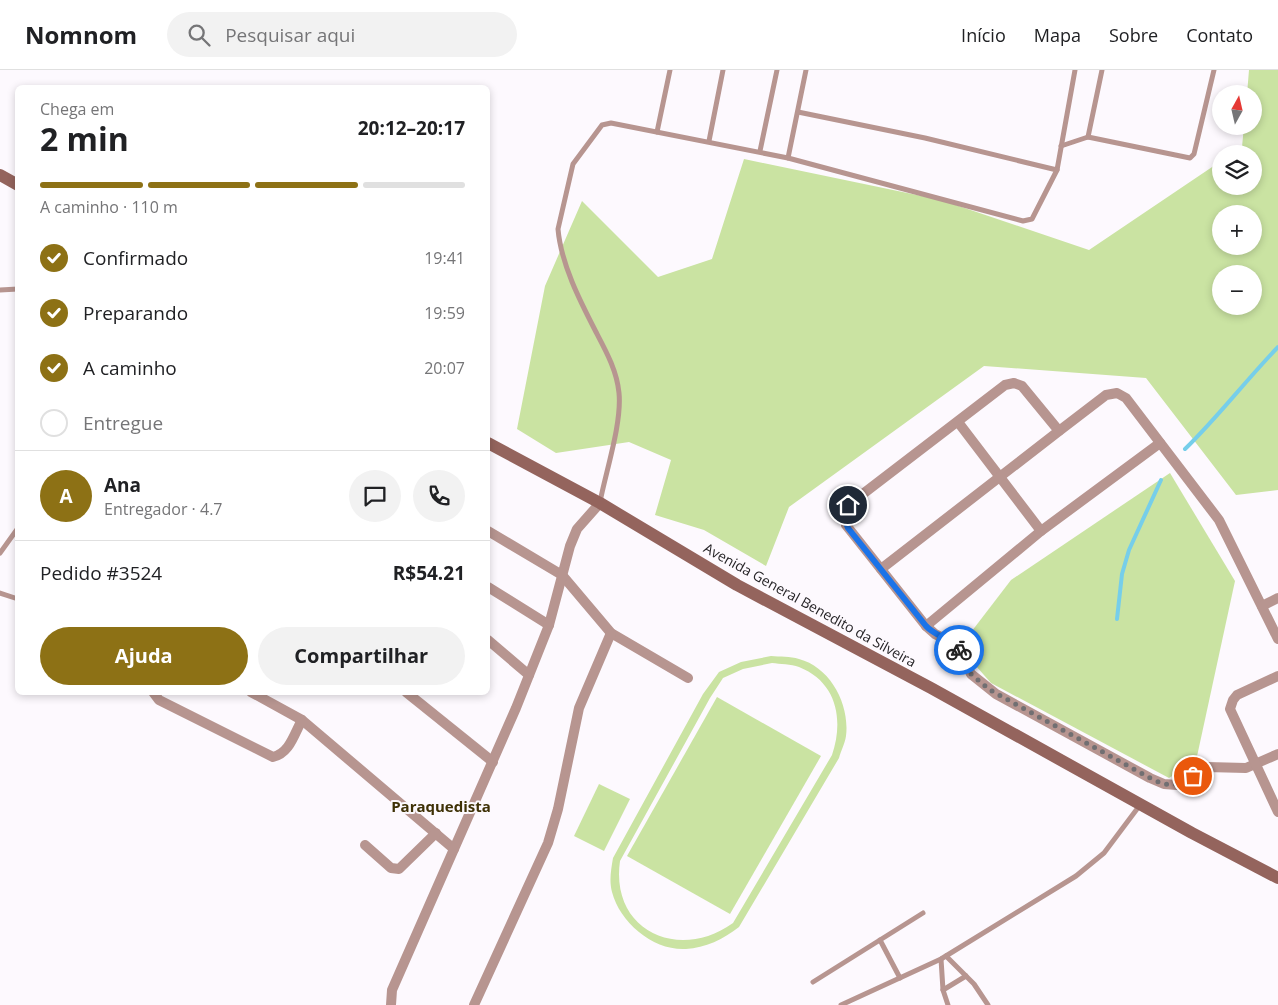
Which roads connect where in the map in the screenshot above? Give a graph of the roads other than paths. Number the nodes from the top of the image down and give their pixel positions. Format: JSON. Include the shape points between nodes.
{"nodes":[{"id":1,"x":670,"y":70,"type":"edge"},
{"id":2,"x":723,"y":70,"type":"edge"},
{"id":3,"x":777,"y":70,"type":"edge"},
{"id":4,"x":806,"y":70,"type":"edge"},
{"id":5,"x":1075,"y":70,"type":"edge"},
{"id":6,"x":1102,"y":70,"type":"edge"},
{"id":7,"x":1214,"y":70,"type":"edge"},
{"id":8,"x":798,"y":112,"type":"junction"},
{"id":9,"x":657,"y":132,"type":"junction"},
{"id":10,"x":1088,"y":137,"type":"junction"},
{"id":11,"x":709,"y":141,"type":"junction"},
{"id":12,"x":1061,"y":146,"type":"junction"},
{"id":13,"x":760,"y":151,"type":"junction"},
{"id":14,"x":788,"y":158,"type":"junction"},
{"id":15,"x":1057,"y":170,"type":"junction"},
{"id":16,"x":0,"y":175,"type":"edge"},
{"id":17,"x":15,"y":183,"type":"edge"},
{"id":18,"x":15,"y":289,"type":"edge"},
{"id":19,"x":0,"y":290,"type":"edge"},
{"id":20,"x":958,"y":422,"type":"junction"},
{"id":21,"x":1059,"y":431,"type":"junction"},
{"id":22,"x":1160,"y":443,"type":"junction"},
{"id":23,"x":490,"y":444,"type":"edge"},
{"id":24,"x":999,"y":476,"type":"junction"},
{"id":25,"x":600,"y":503,"type":"junction"},
{"id":26,"x":1041,"y":531,"type":"junction"},
{"id":27,"x":15,"y":532,"type":"edge"},
{"id":28,"x":490,"y":532,"type":"edge"},
{"id":29,"x":0,"y":553,"type":"edge"},
{"id":30,"x":881,"y":569,"type":"junction"},
{"id":31,"x":562,"y":575,"type":"junction"},
{"id":32,"x":490,"y":588,"type":"edge"},
{"id":33,"x":0,"y":593,"type":"edge"},
{"id":34,"x":15,"y":598,"type":"edge"},
{"id":35,"x":1278,"y":598,"type":"edge"},
{"id":36,"x":1262,"y":606,"type":"junction"},
{"id":37,"x":549,"y":625,"type":"junction"},
{"id":38,"x":926,"y":626,"type":"junction"},
{"id":39,"x":611,"y":633,"type":"junction"},
{"id":40,"x":1278,"y":639,"type":"edge"},
{"id":41,"x":490,"y":642,"type":"edge"},
{"id":42,"x":529,"y":675,"type":"junction"},
{"id":43,"x":1278,"y":676,"type":"edge"},
{"id":44,"x":688,"y":678,"type":"dead end"},
{"id":45,"x":155,"y":695,"type":"edge"},
{"id":46,"x":256,"y":695,"type":"edge"},
{"id":47,"x":410,"y":695,"type":"edge"},
{"id":48,"x":302,"y":720,"type":"junction"},
{"id":49,"x":1278,"y":754,"type":"edge"},
{"id":50,"x":492,"y":762,"type":"junction"},
{"id":51,"x":1256,"y":765,"type":"junction"},
{"id":52,"x":1140,"y":805,"type":"junction"},
{"id":53,"x":1278,"y":812,"type":"edge"},
{"id":54,"x":436,"y":833,"type":"junction"},
{"id":55,"x":366,"y":845,"type":"dead end"},
{"id":56,"x":454,"y":848,"type":"junction"},
{"id":57,"x":1278,"y":878,"type":"edge"},
{"id":58,"x":924,"y":913,"type":"dead end"},
{"id":59,"x":880,"y":940,"type":"junction"},
{"id":60,"x":944,"y":957,"type":"junction"},
{"id":61,"x":966,"y":976,"type":"junction"},
{"id":62,"x":900,"y":978,"type":"junction"},
{"id":63,"x":814,"y":982,"type":"dead end"},
{"id":64,"x":943,"y":990,"type":"junction"},
{"id":65,"x":391,"y":1005,"type":"edge"},
{"id":66,"x":474,"y":1005,"type":"edge"},
{"id":67,"x":841,"y":1005,"type":"edge"},
{"id":68,"x":948,"y":1005,"type":"edge"},
{"id":69,"x":988,"y":1005,"type":"edge"}],
"edges":[{"from":1,"to":9,"type":"lane"},
{"from":2,"to":11,"type":"lane"},
{"from":3,"to":13,"type":"lane"},
{"from":4,"to":8,"type":"lane"},
{"from":5,"to":12,"type":"lane"},
{"from":6,"to":10,"type":"lane"},
{"from":7,"to":10,"type":"lane","via":[[1194,154],[1190,158]]},
{"from":8,"to":14,"type":"lane"},
{"from":8,"to":15,"type":"lane"},
{"from":9,"to":11,"type":"lane"},
{"from":9,"to":25,"type":"lane","via":[[611,123],[602,125],[571,170],[558,228],[579,299],[611,362],[619,391],[619,408]]},
{"from":10,"to":12,"type":"lane"},
{"from":11,"to":13,"type":"lane"},
{"from":12,"to":15,"type":"lane"},
{"from":13,"to":14,"type":"lane"},
{"from":14,"to":15,"type":"lane","via":[[1028,221],[1044,198]]},
{"from":16,"to":17,"type":"main road"},
{"from":18,"to":19,"type":"lane"},
{"from":20,"to":21,"type":"street","via":[[1002,387],[1014,383],[1022,386]]},
{"from":20,"to":24,"type":"street"},
{"from":20,"to":30,"type":"street","via":[[846,509],[846,525]]},
{"from":21,"to":22,"type":"street","via":[[1106,395],[1117,393],[1126,398]]},
{"from":21,"to":24,"type":"street"},
{"from":22,"to":26,"type":"street"},
{"from":22,"to":36,"type":"street","via":[[1220,520]]},
{"from":23,"to":25,"type":"main road","name":"Avenida General Benedito da Silveira"},
{"from":24,"to":26,"type":"street"},
{"from":24,"to":30,"type":"street"},
{"from":25,"to":31,"type":"street","via":[[577,528]]},
{"from":25,"to":52,"type":"main road","name":"Avenida General Benedito da Silveira","via":[[738,585]]},
{"from":26,"to":38,"type":"street"},
{"from":27,"to":29,"type":"lane"},
{"from":28,"to":31,"type":"street"},
{"from":30,"to":38,"type":"street"},
{"from":31,"to":37,"type":"street"},
{"from":31,"to":39,"type":"street"},
{"from":32,"to":37,"type":"street"},
{"from":33,"to":34,"type":"lane"},
{"from":35,"to":36,"type":"street"},
{"from":36,"to":40,"type":"street"},
{"from":37,"to":42,"type":"street"},
{"from":38,"to":51,"type":"street","via":[[956,645],[971,674],[990,690],[1160,783],[1177,785],[1206,767],[1242,769]]},
{"from":39,"to":44,"type":"street"},
{"from":39,"to":66,"type":"street","via":[[579,708],[548,842]]},
{"from":41,"to":42,"type":"street"},
{"from":42,"to":50,"type":"street"},
{"from":43,"to":51,"type":"street","via":[[1237,695],[1231,704],[1231,714]]},
{"from":45,"to":48,"type":"street","via":[[159,700],[273,757],[282,755],[286,750]]},
{"from":46,"to":48,"type":"street"},
{"from":47,"to":50,"type":"street"},
{"from":48,"to":54,"type":"street"},
{"from":49,"to":51,"type":"street"},
{"from":50,"to":56,"type":"street"},
{"from":51,"to":53,"type":"street"},
{"from":52,"to":57,"type":"main road","name":"Avenida General Benedito da Silveira"},
{"from":52,"to":60,"type":"lane","via":[[1104,853],[1076,876]]},
{"from":54,"to":55,"type":"street","via":[[399,869],[391,868]]},
{"from":54,"to":56,"type":"street"},
{"from":56,"to":65,"type":"street","via":[[392,990]]},
{"from":58,"to":59,"type":"lane"},
{"from":59,"to":62,"type":"lane"},
{"from":59,"to":63,"type":"lane"},
{"from":60,"to":61,"type":"lane"},
{"from":60,"to":62,"type":"lane"},
{"from":60,"to":64,"type":"lane"},
{"from":61,"to":64,"type":"lane"},
{"from":61,"to":69,"type":"lane"},
{"from":62,"to":67,"type":"lane"},
{"from":64,"to":68,"type":"lane"}]}
